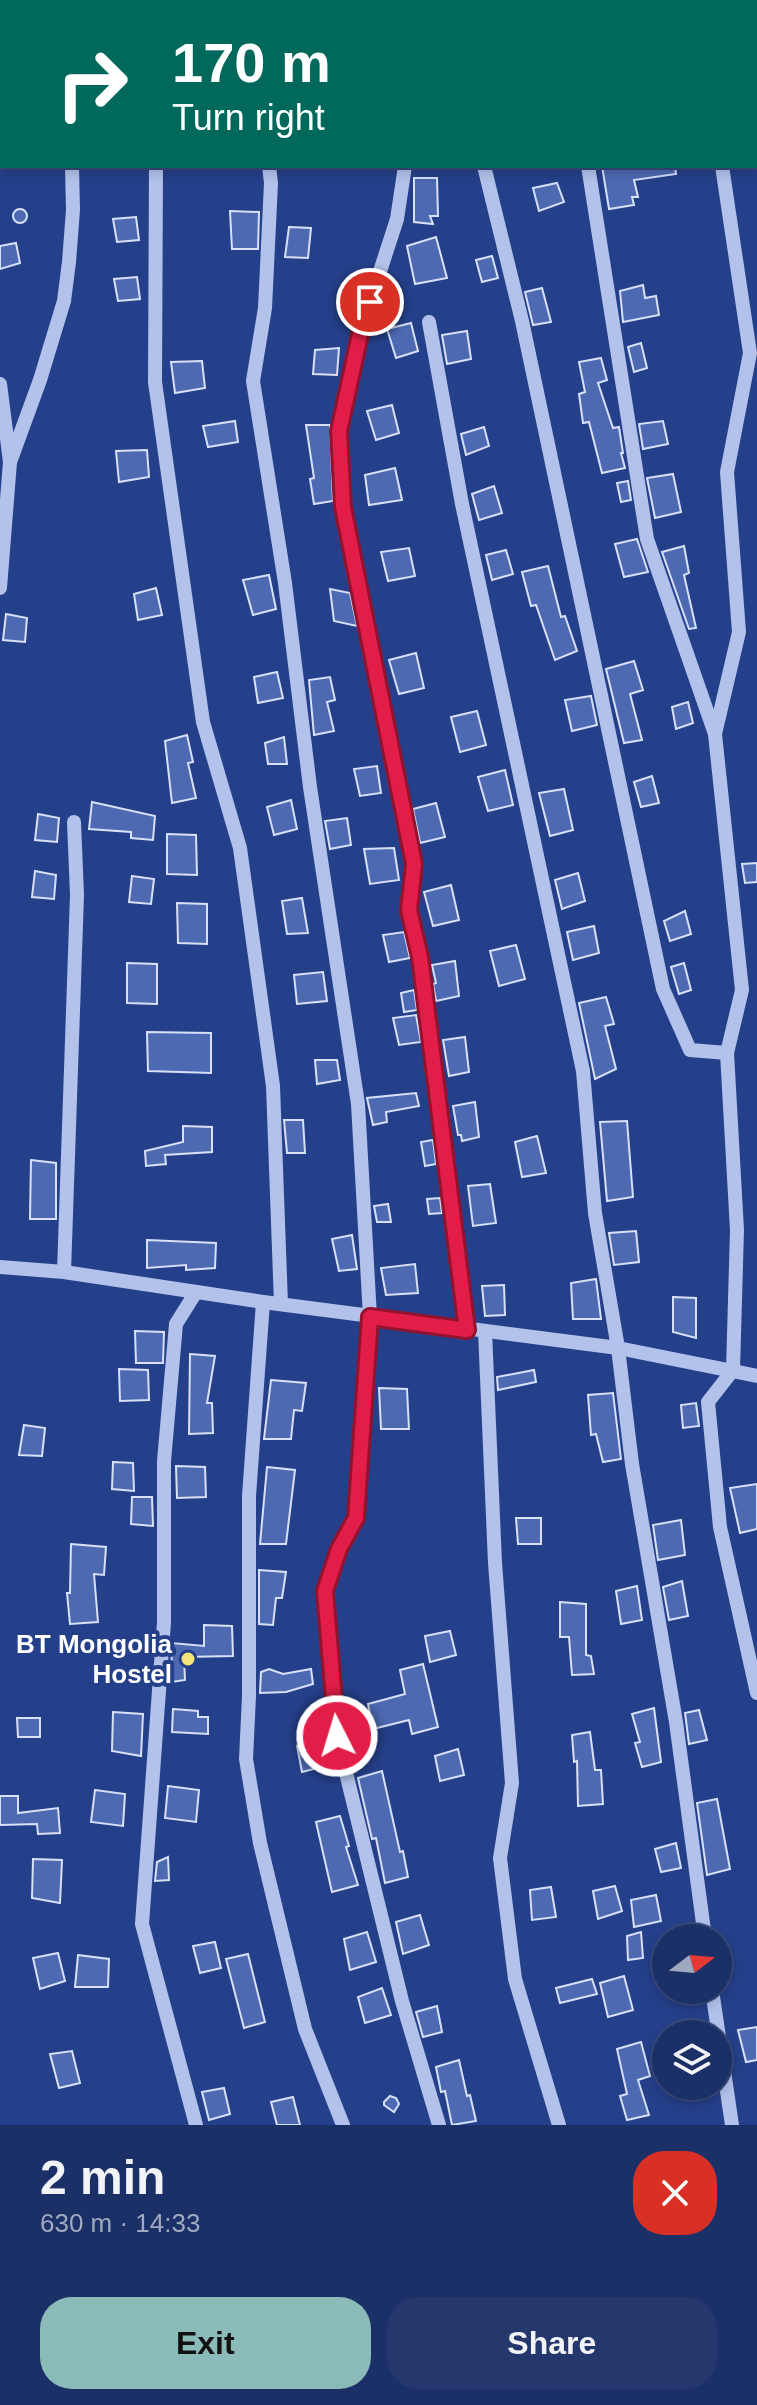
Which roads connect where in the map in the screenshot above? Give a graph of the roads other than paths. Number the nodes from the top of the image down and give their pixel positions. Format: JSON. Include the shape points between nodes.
{"nodes":[{"id":1,"x":72,"y":168,"type":"edge"},
{"id":2,"x":156,"y":168,"type":"edge"},
{"id":3,"x":269,"y":168,"type":"edge"},
{"id":4,"x":405,"y":168,"type":"edge"},
{"id":5,"x":484,"y":168,"type":"edge"},
{"id":6,"x":588,"y":168,"type":"edge"},
{"id":7,"x":722,"y":168,"type":"edge"},
{"id":8,"x":429,"y":322,"type":"dead end"},
{"id":9,"x":753,"y":360,"type":"edge"},
{"id":10,"x":0,"y":384,"type":"edge"},
{"id":11,"x":10,"y":462,"type":"junction"},
{"id":12,"x":0,"y":588,"type":"edge"},
{"id":13,"x":715,"y":734,"type":"junction"},
{"id":14,"x":74,"y":822,"type":"dead end"},
{"id":15,"x":727,"y":1053,"type":"junction"},
{"id":16,"x":0,"y":1267,"type":"edge"},
{"id":17,"x":64,"y":1272,"type":"junction"},
{"id":18,"x":196,"y":1292,"type":"junction"},
{"id":19,"x":263,"y":1302,"type":"junction"},
{"id":20,"x":281,"y":1304,"type":"junction"},
{"id":21,"x":370,"y":1317,"type":"junction"},
{"id":22,"x":467,"y":1330,"type":"junction"},
{"id":23,"x":485,"y":1331,"type":"junction"},
{"id":24,"x":618,"y":1348,"type":"junction"},
{"id":25,"x":733,"y":1370,"type":"junction"},
{"id":26,"x":757,"y":1376,"type":"edge"},
{"id":27,"x":757,"y":1693,"type":"edge"},
{"id":28,"x":703,"y":1924,"type":"edge"},
{"id":29,"x":714,"y":2004,"type":"edge"},
{"id":30,"x":196,"y":2125,"type":"edge"},
{"id":31,"x":343,"y":2125,"type":"edge"},
{"id":32,"x":439,"y":2125,"type":"edge"},
{"id":33,"x":559,"y":2125,"type":"edge"},
{"id":34,"x":732,"y":2125,"type":"edge"}],
"edges":[{"from":1,"to":11,"type":"street","via":[[64,301]]},
{"from":2,"to":20,"type":"street","via":[[155,382],[203,722],[240,848],[273,1086]]},
{"from":3,"to":21,"type":"street","via":[[265,308],[253,381],[358,1104]]},
{"from":4,"to":22,"type":"street","via":[[397,219],[361,330],[339,431],[343,507],[414,864],[409,910],[420,957]]},
{"from":5,"to":15,"type":"street","via":[[522,321],[663,989],[690,1050]]},
{"from":6,"to":13,"type":"street","via":[[647,539]]},
{"from":7,"to":9,"type":"street"},
{"from":8,"to":24,"type":"street","via":[[462,504],[583,1071],[595,1213]]},
{"from":9,"to":13,"type":"street","via":[[727,472],[739,632]]},
{"from":10,"to":11,"type":"street"},
{"from":11,"to":12,"type":"street"},
{"from":13,"to":15,"type":"street","via":[[742,990]]},
{"from":14,"to":17,"type":"street","via":[[77,895]]},
{"from":15,"to":25,"type":"street","via":[[737,1230]]},
{"from":16,"to":17,"type":"street"},
{"from":17,"to":18,"type":"street"},
{"from":18,"to":19,"type":"street"},
{"from":18,"to":30,"type":"street","via":[[176,1324],[164,1461],[164,1622],[142,1924]]},
{"from":19,"to":20,"type":"street"},
{"from":19,"to":31,"type":"street","via":[[249,1496],[246,1759],[260,1843],[305,2029]]},
{"from":20,"to":21,"type":"street"},
{"from":21,"to":22,"type":"street"},
{"from":21,"to":32,"type":"street","via":[[356,1518],[325,1591],[337,1736],[402,2001]]},
{"from":22,"to":23,"type":"street"},
{"from":23,"to":24,"type":"street"},
{"from":23,"to":33,"type":"street","via":[[512,1783],[500,1858],[515,1979]]},
{"from":24,"to":25,"type":"street"},
{"from":24,"to":28,"type":"street"},
{"from":25,"to":26,"type":"street"},
{"from":25,"to":27,"type":"street","via":[[708,1402],[720,1527]]},
{"from":29,"to":34,"type":"street"}]}
